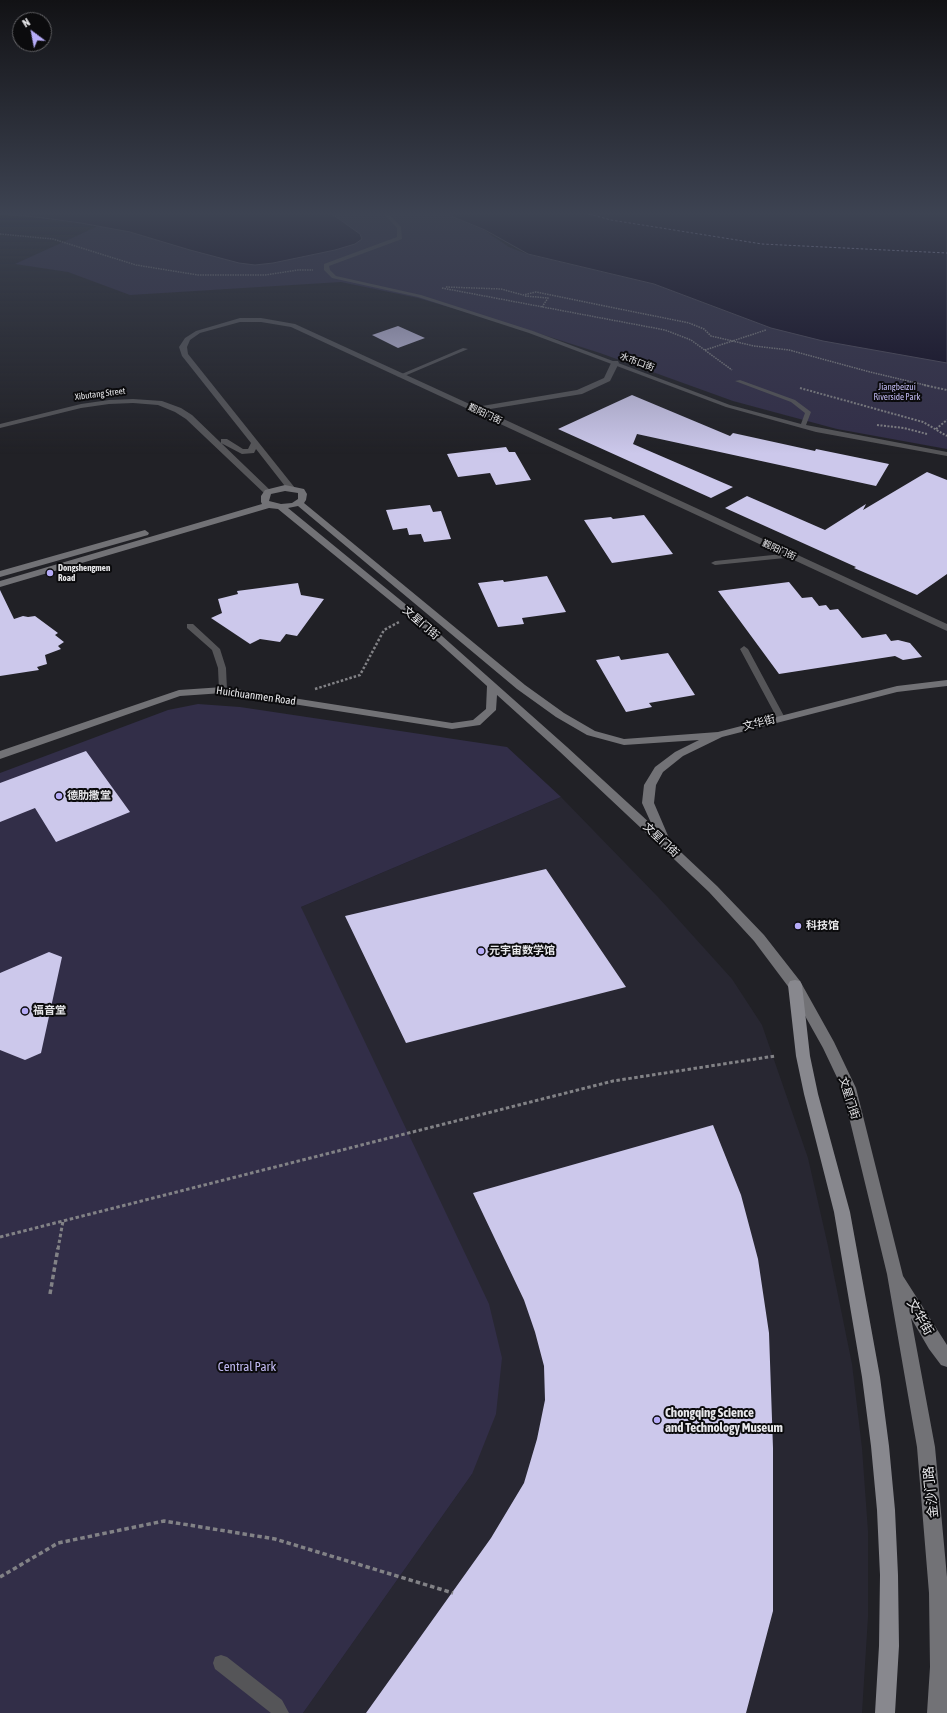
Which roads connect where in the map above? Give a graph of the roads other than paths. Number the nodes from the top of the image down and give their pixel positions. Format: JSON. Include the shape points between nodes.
{"nodes":[{"id":1,"x":410,"y":294,"type":"edge"},
{"id":2,"x":465,"y":348,"type":"dead end"},
{"id":3,"x":615,"y":363,"type":"junction"},
{"id":4,"x":400,"y":376,"type":"junction"},
{"id":5,"x":738,"y":381,"type":"dead end"},
{"id":6,"x":476,"y":409,"type":"junction"},
{"id":7,"x":0,"y":426,"type":"edge"},
{"id":8,"x":803,"y":426,"type":"junction"},
{"id":9,"x":204,"y":430,"type":"junction"},
{"id":10,"x":255,"y":444,"type":"junction"},
{"id":11,"x":947,"y":454,"type":"edge"},
{"id":12,"x":291,"y":488,"type":"junction"},
{"id":13,"x":270,"y":501,"type":"junction"},
{"id":14,"x":299,"y":503,"type":"junction"},
{"id":15,"x":792,"y":555,"type":"junction"},
{"id":16,"x":715,"y":563,"type":"dead end"},
{"id":17,"x":0,"y":574,"type":"edge"},
{"id":18,"x":0,"y":584,"type":"edge"},
{"id":19,"x":190,"y":626,"type":"dead end"},
{"id":20,"x":947,"y":628,"type":"edge"},
{"id":21,"x":744,"y":649,"type":"dead end"},
{"id":22,"x":947,"y":683,"type":"edge"},
{"id":23,"x":492,"y":685,"type":"junction"},
{"id":24,"x":223,"y":690,"type":"junction"},
{"id":25,"x":781,"y":718,"type":"junction"},
{"id":26,"x":718,"y":735,"type":"junction"},
{"id":27,"x":0,"y":756,"type":"edge"},
{"id":28,"x":666,"y":844,"type":"junction"},
{"id":29,"x":795,"y":985,"type":"junction"},
{"id":30,"x":895,"y":1274,"type":"junction"},
{"id":31,"x":947,"y":1359,"type":"edge"},
{"id":32,"x":221,"y":1664,"type":"dead end"},
{"id":33,"x":281,"y":1713,"type":"edge"},
{"id":34,"x":885,"y":1713,"type":"edge"},
{"id":35,"x":937,"y":1713,"type":"edge"}],
"edges":[{"from":1,"to":3,"type":"lane","name":"水市口街","via":[[531,332]]},
{"from":2,"to":4,"type":"lane"},
{"from":3,"to":6,"type":"street","via":[[607,379],[579,392]]},
{"from":3,"to":8,"type":"lane","name":"水市口街","via":[[728,406]]},
{"from":4,"to":6,"type":"street","name":"觐阳门街"},
{"from":4,"to":10,"type":"street","name":"觐阳门街","via":[[293,326],[279,322],[240,320],[198,332],[187,339],[183,347],[185,354]]},
{"from":5,"to":8,"type":"lane","via":[[793,400],[808,412]]},
{"from":6,"to":15,"type":"street","name":"觐阳门街"},
{"from":7,"to":9,"type":"street","name":"Xibutang Street","via":[[81,406],[133,401],[159,404],[178,410]]},
{"from":8,"to":11,"type":"lane","name":"水市口街"},
{"from":9,"to":10,"type":"street","via":[[242,452],[251,451]]},
{"from":9,"to":13,"type":"street","name":"Xibutang Street"},
{"from":10,"to":12,"type":"street","name":"觐阳门街"},
{"from":12,"to":13,"type":"street","via":[[279,488]]},
{"from":12,"to":14,"type":"street","via":[[303,494]]},
{"from":13,"to":14,"type":"street"},
{"from":13,"to":17,"type":"street"},
{"from":13,"to":18,"type":"street"},
{"from":13,"to":23,"type":"street","name":"文星门街","via":[[412,614]]},
{"from":14,"to":26,"type":"street","name":"文星门街","via":[[521,687],[590,733],[624,742]]},
{"from":15,"to":16,"type":"lane"},
{"from":15,"to":20,"type":"street","name":"觐阳门街"},
{"from":19,"to":24,"type":"lane","via":[[216,649],[222,668]]},
{"from":21,"to":25,"type":"lane"},
{"from":22,"to":25,"type":"street","name":"文华街","via":[[897,690]]},
{"from":23,"to":24,"type":"street","name":"Huichuanmen Road","via":[[490,710],[476,723],[452,726]]},
{"from":23,"to":28,"type":"street","name":"文星门街"},
{"from":24,"to":27,"type":"street","name":"Huichuanmen Road","via":[[179,694]]},
{"from":25,"to":26,"type":"street","name":"文华街"},
{"from":26,"to":28,"type":"street","name":"文华街","via":[[679,754],[659,770],[650,785],[648,803]]},
{"from":28,"to":29,"type":"street","name":"文星门街","via":[[759,938]]},
{"from":29,"to":30,"type":"street","name":"文星门街","via":[[829,1046],[848,1088]]},
{"from":29,"to":34,"type":"main road","via":[[803,1056],[842,1212],[871,1377],[880,1446],[889,1575]]},
{"from":30,"to":31,"type":"street","name":"文华街"},
{"from":30,"to":35,"type":"street","name":"金沙门路","via":[[926,1447],[934,1523],[940,1623]]},
{"from":32,"to":33,"type":"lane","via":[[276,1706]]}]}
